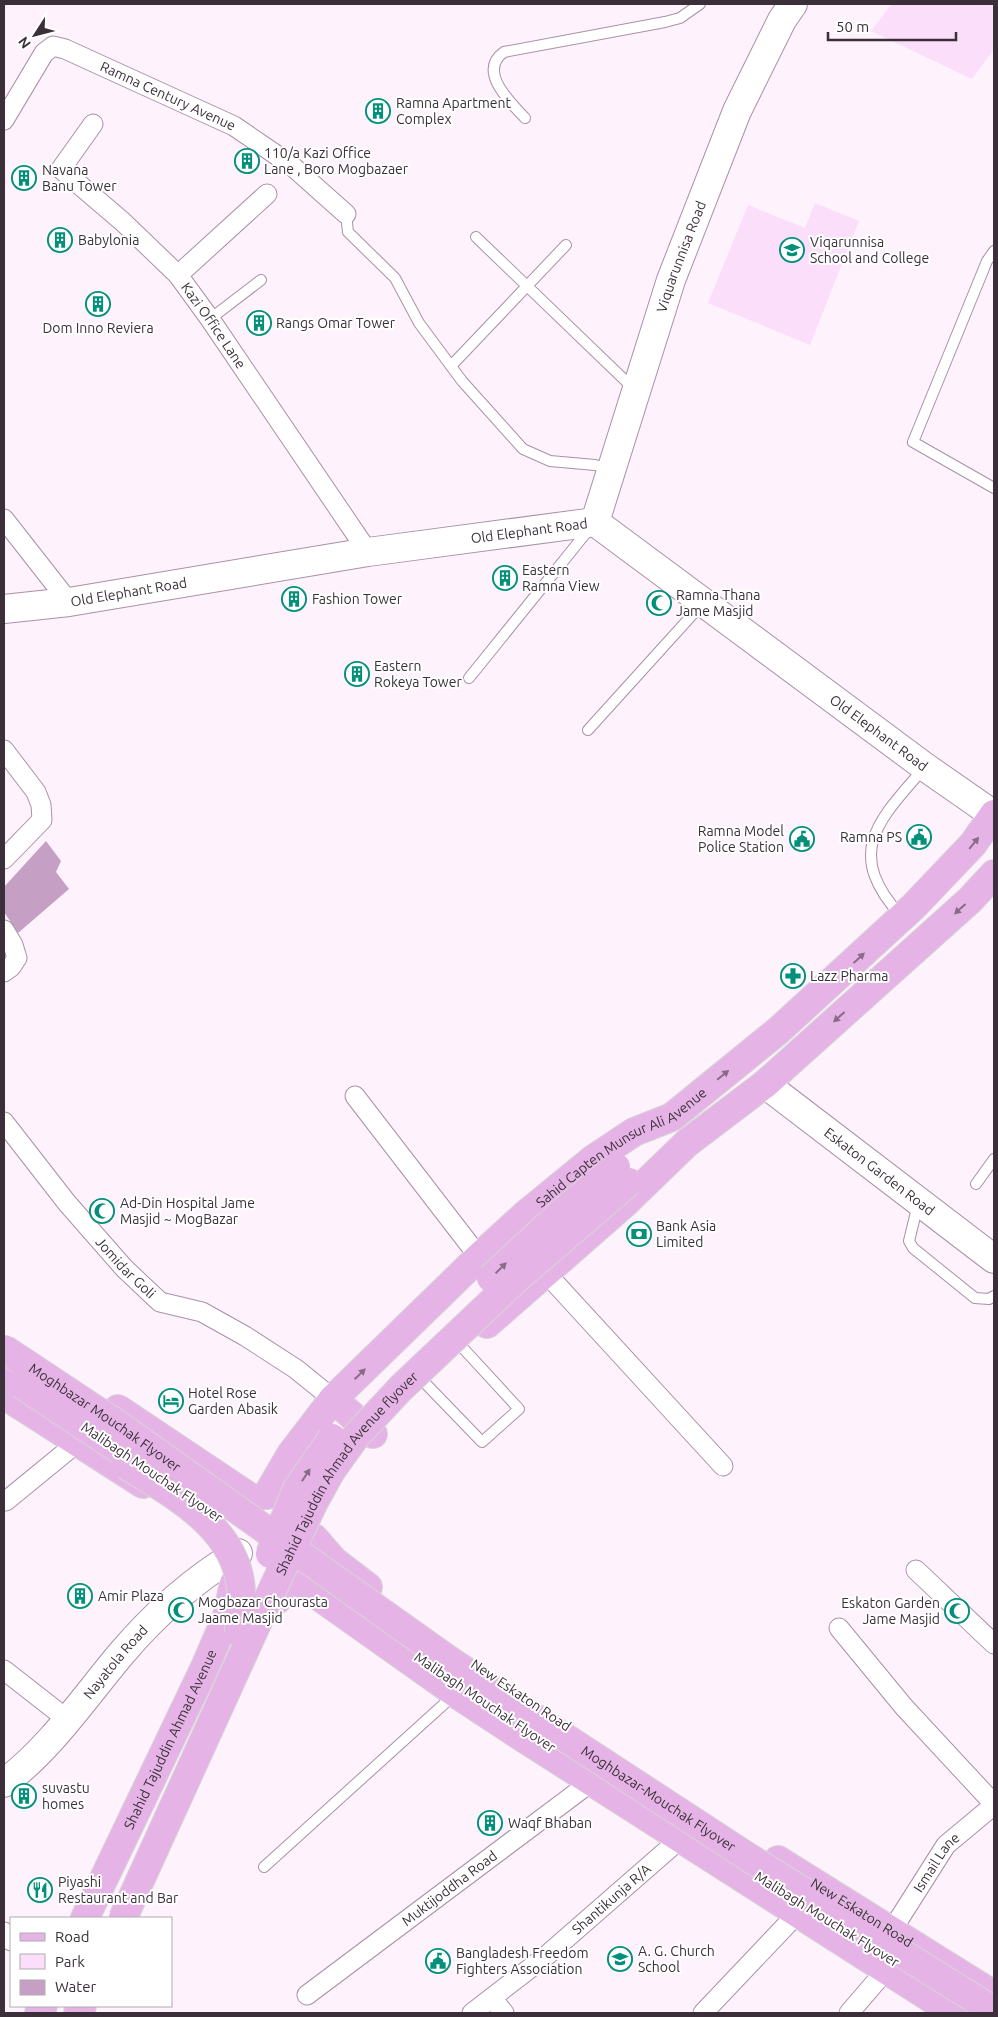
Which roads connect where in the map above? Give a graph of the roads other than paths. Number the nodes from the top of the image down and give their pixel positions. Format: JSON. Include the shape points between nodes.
{"nodes":[{"id":1,"x":700,"y":4,"type":"edge"},
{"id":2,"x":792,"y":4,"type":"edge"},
{"id":3,"x":526,"y":118,"type":"dead end"},
{"id":4,"x":4,"y":120,"type":"edge"},
{"id":5,"x":93,"y":124,"type":"dead end"},
{"id":6,"x":267,"y":194,"type":"dead end"},
{"id":7,"x":346,"y":214,"type":"joint"},
{"id":8,"x":476,"y":237,"type":"dead end"},
{"id":9,"x":566,"y":244,"type":"dead end"},
{"id":10,"x":994,"y":251,"type":"edge"},
{"id":11,"x":178,"y":275,"type":"junction"},
{"id":12,"x":261,"y":280,"type":"dead end"},
{"id":13,"x":527,"y":286,"type":"junction"},
{"id":14,"x":210,"y":319,"type":"junction"},
{"id":15,"x":451,"y":366,"type":"junction"},
{"id":16,"x":636,"y":392,"type":"junction"},
{"id":17,"x":612,"y":469,"type":"junction"},
{"id":18,"x":994,"y":488,"type":"edge"},
{"id":19,"x":4,"y":519,"type":"edge"},
{"id":20,"x":595,"y":522,"type":"junction"},
{"id":21,"x":368,"y":552,"type":"junction"},
{"id":22,"x":69,"y":602,"type":"junction"},
{"id":23,"x":704,"y":603,"type":"junction"},
{"id":24,"x":4,"y":609,"type":"edge"},
{"id":25,"x":469,"y":678,"type":"dead end"},
{"id":26,"x":588,"y":730,"type":"dead end"},
{"id":27,"x":4,"y":750,"type":"edge"},
{"id":28,"x":925,"y":767,"type":"junction"},
{"id":29,"x":994,"y":814,"type":"edge"},
{"id":30,"x":4,"y":859,"type":"edge"},
{"id":31,"x":994,"y":874,"type":"edge"},
{"id":32,"x":902,"y":917,"type":"junction"},
{"id":33,"x":4,"y":930,"type":"edge"},
{"id":34,"x":4,"y":972,"type":"edge"},
{"id":35,"x":765,"y":1084,"type":"junction"},
{"id":36,"x":355,"y":1096,"type":"dead end"},
{"id":37,"x":672,"y":1117,"type":"junction"},
{"id":38,"x":4,"y":1122,"type":"edge"},
{"id":39,"x":686,"y":1143,"type":"junction"},
{"id":40,"x":994,"y":1159,"type":"edge"},
{"id":41,"x":622,"y":1174,"type":"junction"},
{"id":42,"x":976,"y":1184,"type":"dead end"},
{"id":43,"x":918,"y":1200,"type":"junction"},
{"id":44,"x":479,"y":1257,"type":"junction"},
{"id":45,"x":994,"y":1258,"type":"edge"},
{"id":46,"x":545,"y":1272,"type":"junction"},
{"id":47,"x":994,"y":1296,"type":"edge"},
{"id":48,"x":4,"y":1334,"type":"edge"},
{"id":49,"x":461,"y":1346,"type":"junction"},
{"id":50,"x":4,"y":1349,"type":"edge"},
{"id":51,"x":4,"y":1373,"type":"edge"},
{"id":52,"x":424,"y":1382,"type":"junction"},
{"id":53,"x":4,"y":1387,"type":"edge"},
{"id":54,"x":4,"y":1395,"type":"edge"},
{"id":55,"x":333,"y":1399,"type":"junction"},
{"id":56,"x":373,"y":1434,"type":"junction"},
{"id":57,"x":78,"y":1442,"type":"junction"},
{"id":58,"x":723,"y":1466,"type":"dead end"},
{"id":59,"x":261,"y":1498,"type":"junction"},
{"id":60,"x":6,"y":1501,"type":"dead end"},
{"id":61,"x":313,"y":1532,"type":"junction"},
{"id":62,"x":238,"y":1552,"type":"junction"},
{"id":63,"x":916,"y":1570,"type":"dead end"},
{"id":64,"x":286,"y":1574,"type":"junction"},
{"id":65,"x":312,"y":1591,"type":"junction"},
{"id":66,"x":276,"y":1603,"type":"junction"},
{"id":67,"x":839,"y":1628,"type":"dead end"},
{"id":68,"x":239,"y":1632,"type":"junction"},
{"id":69,"x":994,"y":1644,"type":"edge"},
{"id":70,"x":4,"y":1670,"type":"edge"},
{"id":71,"x":456,"y":1694,"type":"junction"},
{"id":72,"x":68,"y":1720,"type":"junction"},
{"id":73,"x":591,"y":1782,"type":"junction"},
{"id":74,"x":4,"y":1783,"type":"edge"},
{"id":75,"x":994,"y":1805,"type":"edge"},
{"id":76,"x":701,"y":1812,"type":"junction"},
{"id":77,"x":680,"y":1839,"type":"junction"},
{"id":78,"x":264,"y":1867,"type":"dead end"},
{"id":79,"x":797,"y":1914,"type":"junction"},
{"id":80,"x":84,"y":1917,"type":"edge"},
{"id":81,"x":102,"y":1917,"type":"edge"},
{"id":82,"x":123,"y":1917,"type":"edge"},
{"id":83,"x":134,"y":1917,"type":"edge"},
{"id":84,"x":892,"y":1930,"type":"junction"},
{"id":85,"x":886,"y":1970,"type":"junction"},
{"id":86,"x":307,"y":1995,"type":"dead end"},
{"id":87,"x":994,"y":1995,"type":"edge"},
{"id":88,"x":492,"y":1998,"type":"junction"},
{"id":89,"x":994,"y":2011,"type":"edge"},
{"id":90,"x":472,"y":2013,"type":"edge"},
{"id":91,"x":504,"y":2013,"type":"edge"},
{"id":92,"x":703,"y":2013,"type":"edge"},
{"id":93,"x":849,"y":2013,"type":"edge"},
{"id":94,"x":954,"y":2013,"type":"edge"},
{"id":95,"x":978,"y":2013,"type":"edge"}],
"edges":[{"from":1,"to":3,"type":"lane","via":[[680,18],[665,22],[504,52],[495,62],[496,80],[505,97]]},
{"from":2,"to":16,"type":"street","name":"Viquarunnisa Road","via":[[734,120],[671,280]]},
{"from":4,"to":7,"type":"street","name":"Ramna Century Avenue","via":[[44,53],[53,46],[65,49],[234,126],[291,165]]},
{"from":5,"to":11,"type":"street","name":"Kazi Office Lane","via":[[61,169]]},
{"from":6,"to":11,"type":"street"},
{"from":7,"to":15,"type":"lane","via":[[348,232],[395,278],[419,323]]},
{"from":8,"to":13,"type":"lane"},
{"from":9,"to":13,"type":"lane"},
{"from":10,"to":18,"type":"lane","via":[[987,261],[913,442]]},
{"from":11,"to":14,"type":"street","name":"Kazi Office Lane"},
{"from":12,"to":14,"type":"lane"},
{"from":13,"to":15,"type":"lane"},
{"from":13,"to":16,"type":"lane"},
{"from":14,"to":21,"type":"street","name":"Kazi Office Lane"},
{"from":15,"to":17,"type":"lane","via":[[523,449],[550,461]]},
{"from":16,"to":17,"type":"street","name":"Viquarunnisa Road"},
{"from":17,"to":20,"type":"street","name":"Viquarunnisa Road"},
{"from":19,"to":22,"type":"street"},
{"from":20,"to":21,"type":"street","name":"Old Elephant Road"},
{"from":20,"to":23,"type":"street","name":"Old Elephant Road"},
{"from":20,"to":25,"type":"lane"},
{"from":21,"to":22,"type":"street","name":"Old Elephant Road"},
{"from":22,"to":24,"type":"street","name":"Old Elephant Road"},
{"from":23,"to":26,"type":"lane"},
{"from":23,"to":28,"type":"street","name":"Old Elephant Road"},
{"from":27,"to":30,"type":"street","via":[[36,792],[42,820]]},
{"from":28,"to":29,"type":"street","name":"Old Elephant Road"},
{"from":28,"to":32,"type":"lane","via":[[876,829],[871,847],[871,862],[878,881]]},
{"from":32,"to":29,"type":"main road","name":"Sahid Capten Munsur Ali Avenue","one_way":true,"via":[[973,844]]},
{"from":31,"to":35,"type":"main road","one_way":true,"via":[[970,900]]},
{"from":37,"to":32,"type":"main road","name":"Sahid Capten Munsur Ali Avenue","one_way":true,"via":[[779,1030]]},
{"from":33,"to":34,"type":"street","via":[[17,958]]},
{"from":35,"to":39,"type":"main road"},
{"from":35,"to":43,"type":"street","name":"Eskaton Garden Road"},
{"from":36,"to":44,"type":"street"},
{"from":37,"to":41,"type":"main road"},
{"from":37,"to":44,"type":"main road","name":"Sahid Capten Munsur Ali Avenue","via":[[634,1132],[592,1160]]},
{"from":38,"to":55,"type":"street","name":"Jomidar Goli","via":[[111,1254],[160,1302],[202,1312],[245,1336],[296,1369]]},
{"from":39,"to":41,"type":"main road"},
{"from":39,"to":46,"type":"main road","via":[[624,1204]]},
{"from":40,"to":42,"type":"lane"},
{"from":68,"to":41,"type":"main road","one_way":true,"bridge":true,"via":[[297,1489],[343,1424],[558,1215]]},
{"from":41,"to":82,"type":"main road","name":"Shahid Tajuddin Ahmad Avenue flyover","bridge":true,"via":[[401,1388],[356,1436],[332,1470],[275,1584]]},
{"from":43,"to":45,"type":"street","name":"Eskaton Garden Road"},
{"from":43,"to":47,"type":"lane","via":[[909,1241],[913,1248],[975,1298]]},
{"from":55,"to":44,"type":"main road","name":"Sahid Capten Munsur Ali Avenue","one_way":true},
{"from":46,"to":49,"type":"main road"},
{"from":46,"to":58,"type":"street"},
{"from":48,"to":59,"type":"main road"},
{"from":49,"to":52,"type":"main road"},
{"from":49,"to":52,"type":"lane","via":[[519,1408],[482,1442]]},
{"from":50,"to":89,"type":"main road","name":"Moghbazar-Mouchak Flyover","bridge":true,"via":[[114,1422],[529,1714],[745,1855]]},
{"from":51,"to":95,"type":"main road","name":"Malibagh Mouchak Flyover","bridge":true,"via":[[276,1555],[519,1726]]},
{"from":52,"to":56,"type":"main road"},
{"from":53,"to":68,"type":"main road","bridge":true,"via":[[205,1519],[235,1563],[241,1590]]},
{"from":54,"to":57,"type":"main road"},
{"from":55,"to":56,"type":"main road"},
{"from":55,"to":59,"type":"main road","name":"Sahid Capten Munsur Ali Avenue"},
{"from":56,"to":61,"type":"main road","via":[[330,1490]]},
{"from":57,"to":60,"type":"street"},
{"from":57,"to":62,"type":"main road","via":[[159,1494]]},
{"from":59,"to":61,"type":"main road","via":[[279,1495],[301,1505],[308,1514]]},
{"from":59,"to":62,"type":"main road","via":[[247,1505],[236,1520],[234,1538]]},
{"from":61,"to":64,"type":"main road","via":[[312,1549],[306,1560]]},
{"from":61,"to":76,"type":"main road","name":"New Eskaton Road","via":[[326,1553],[344,1569],[509,1689]]},
{"from":62,"to":64,"type":"main road","via":[[246,1565],[256,1571],[276,1576]]},
{"from":62,"to":72,"type":"street","name":"Nayatola Road","via":[[200,1577],[143,1629]]},
{"from":62,"to":80,"type":"main road","name":"Shahid Tajuddin Ahmad Avenue","via":[[227,1616]]},
{"from":63,"to":69,"type":"street"},
{"from":64,"to":65,"type":"main road"},
{"from":64,"to":66,"type":"main road"},
{"from":65,"to":66,"type":"main road","via":[[302,1588]]},
{"from":65,"to":71,"type":"main road"},
{"from":66,"to":83,"type":"main road","via":[[245,1682]]},
{"from":67,"to":75,"type":"street","via":[[904,1707]]},
{"from":68,"to":81,"type":"main road"},
{"from":70,"to":72,"type":"street"},
{"from":71,"to":73,"type":"main road"},
{"from":71,"to":78,"type":"lane"},
{"from":72,"to":74,"type":"street","name":"Nayatola Road"},
{"from":73,"to":77,"type":"main road"},
{"from":73,"to":86,"type":"street","name":"Muktijoddha Road"},
{"from":75,"to":84,"type":"street","name":"Ismail Lane","via":[[946,1845]]},
{"from":76,"to":77,"type":"main road"},
{"from":76,"to":84,"type":"main road","name":"New Eskaton Road"},
{"from":77,"to":79,"type":"main road"},
{"from":77,"to":88,"type":"street","name":"Shantikunja R/A","via":[[546,1956]]},
{"from":79,"to":85,"type":"main road"},
{"from":79,"to":92,"type":"street"},
{"from":84,"to":87,"type":"main road","name":"New Eskaton Road"},
{"from":85,"to":93,"type":"street"},
{"from":85,"to":94,"type":"main road"},
{"from":88,"to":90,"type":"street","name":"Shantikunja R/A"},
{"from":88,"to":91,"type":"street"}]}
